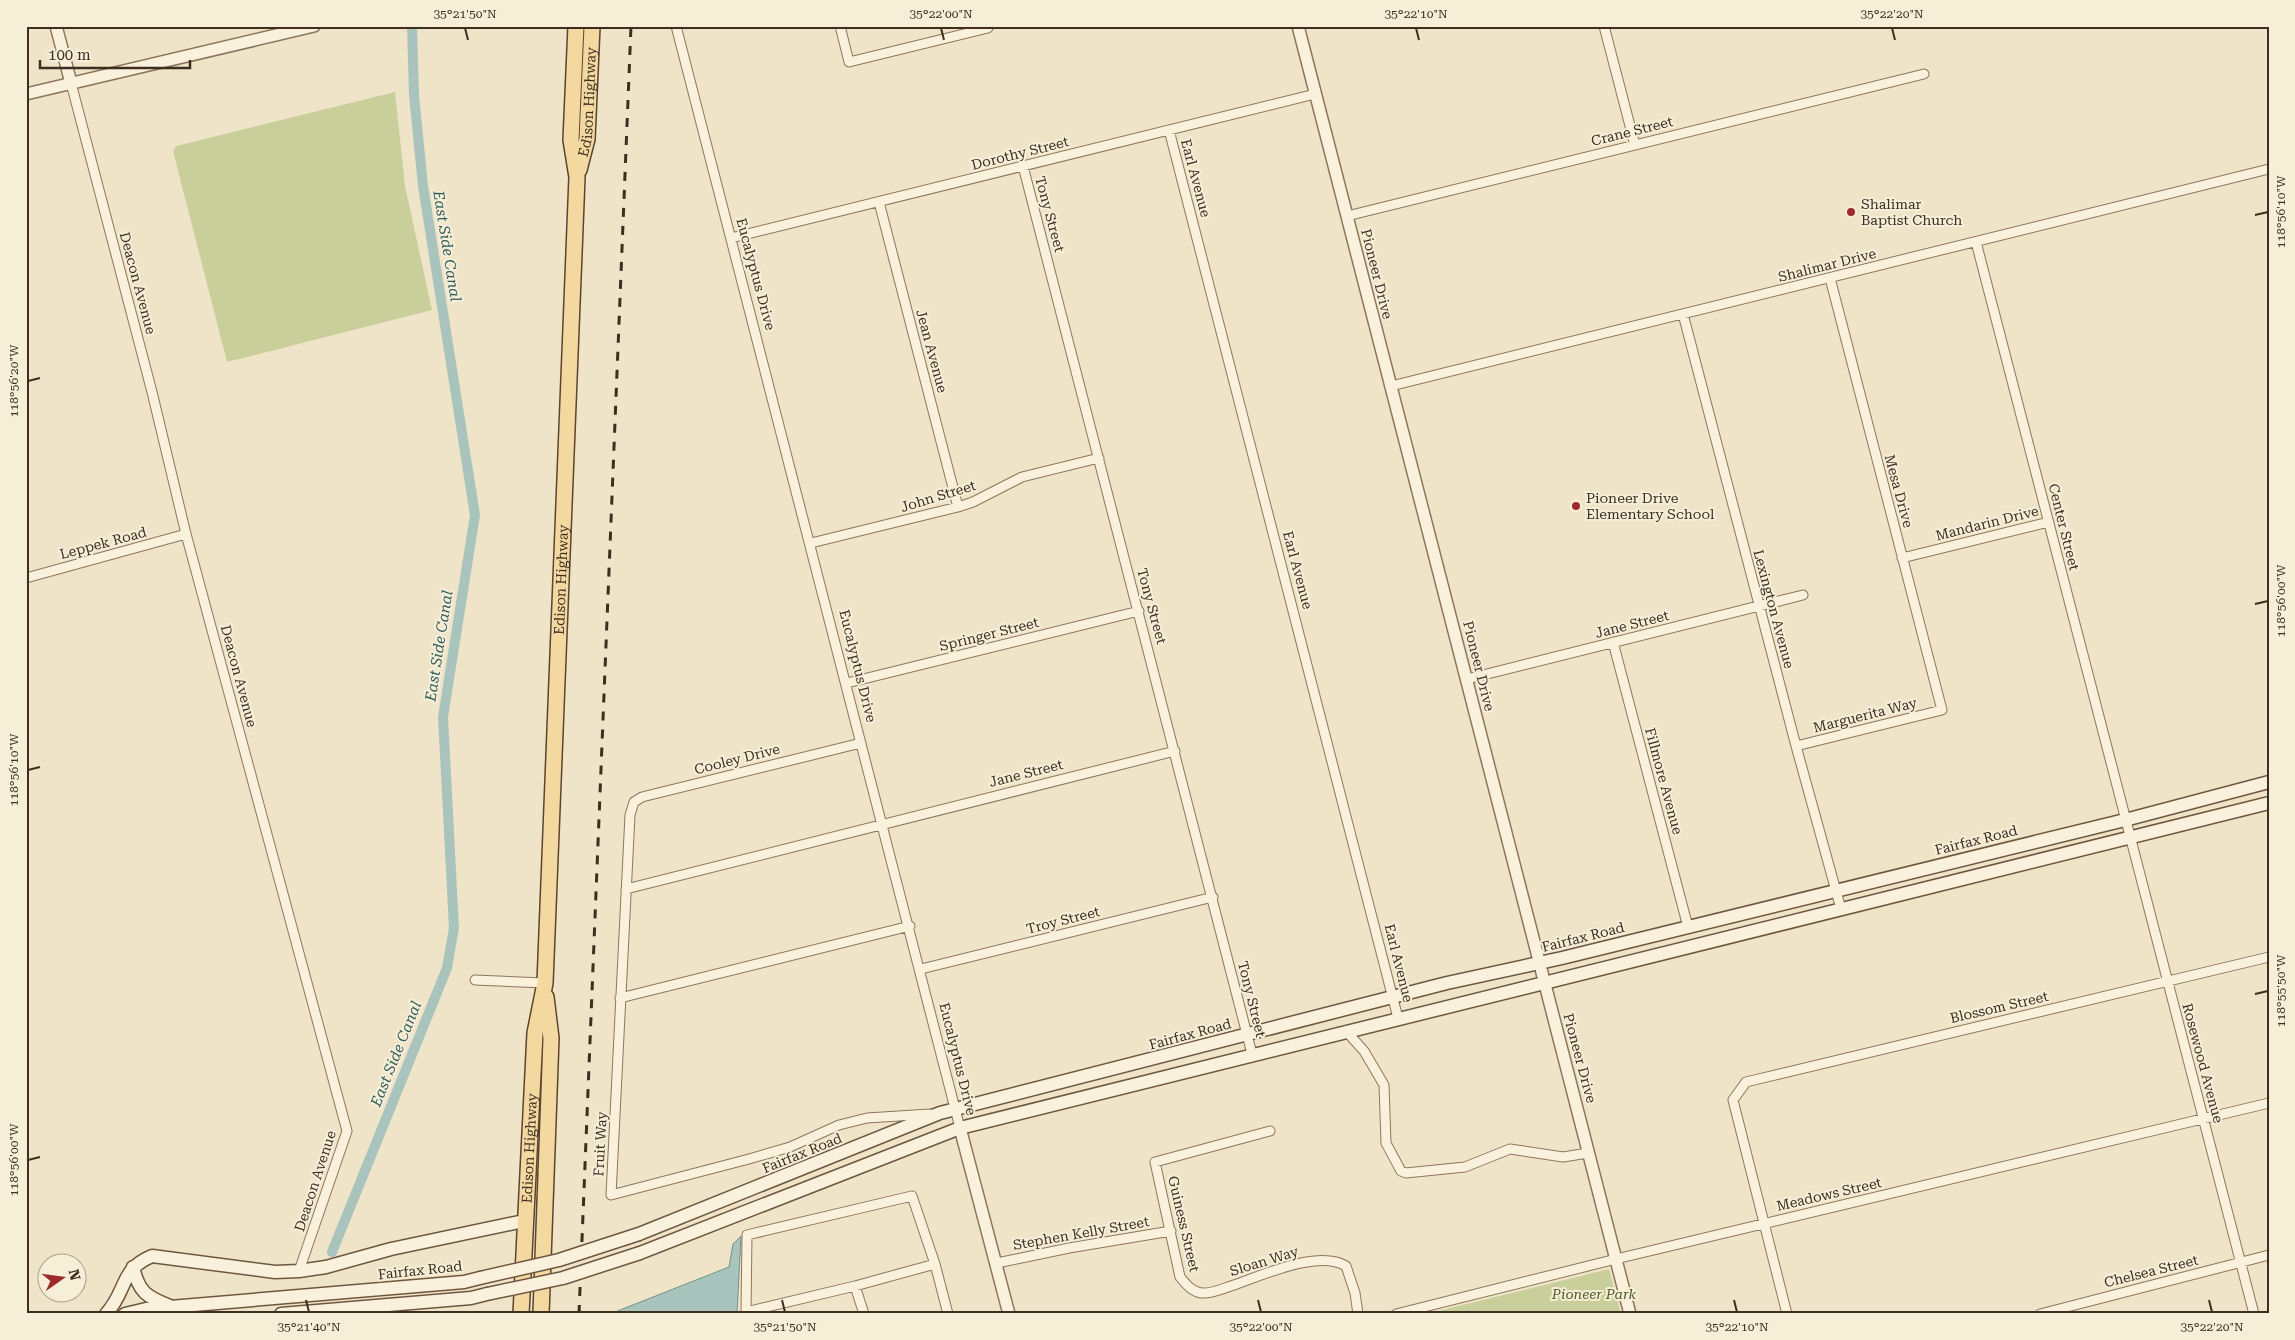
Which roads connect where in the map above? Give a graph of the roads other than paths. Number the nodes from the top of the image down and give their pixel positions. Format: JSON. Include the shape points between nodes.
{"nodes":[{"id":1,"x":56,"y":26,"type":"edge"},
{"id":2,"x":314,"y":26,"type":"edge"},
{"id":3,"x":576,"y":26,"type":"edge"},
{"id":4,"x":592,"y":26,"type":"edge"},
{"id":5,"x":676,"y":26,"type":"edge"},
{"id":6,"x":840,"y":26,"type":"edge"},
{"id":7,"x":1298,"y":26,"type":"edge"},
{"id":8,"x":1604,"y":26,"type":"edge"},
{"id":9,"x":988,"y":28,"type":"dead end"},
{"id":10,"x":1924,"y":74,"type":"dead end"},
{"id":11,"x":71,"y":83,"type":"junction"},
{"id":12,"x":26,"y":94,"type":"edge"},
{"id":13,"x":1315,"y":94,"type":"junction"},
{"id":14,"x":1169,"y":130,"type":"junction"},
{"id":15,"x":1635,"y":145,"type":"junction"},
{"id":16,"x":1023,"y":166,"type":"junction"},
{"id":17,"x":2269,"y":169,"type":"edge"},
{"id":18,"x":577,"y":176,"type":"junction"},
{"id":19,"x":879,"y":202,"type":"junction"},
{"id":20,"x":1347,"y":216,"type":"junction"},
{"id":21,"x":731,"y":238,"type":"junction"},
{"id":22,"x":1976,"y":242,"type":"junction"},
{"id":23,"x":1830,"y":278,"type":"junction"},
{"id":24,"x":1683,"y":314,"type":"junction"},
{"id":25,"x":1391,"y":386,"type":"junction"},
{"id":26,"x":1099,"y":458,"type":"junction"},
{"id":27,"x":958,"y":507,"type":"junction"},
{"id":28,"x":2048,"y":522,"type":"junction"},
{"id":29,"x":186,"y":534,"type":"junction"},
{"id":30,"x":811,"y":543,"type":"junction"},
{"id":31,"x":1902,"y":558,"type":"junction"},
{"id":32,"x":26,"y":578,"type":"edge"},
{"id":33,"x":1803,"y":595,"type":"dead end"},
{"id":34,"x":1759,"y":606,"type":"junction"},
{"id":35,"x":1139,"y":611,"type":"junction"},
{"id":36,"x":1613,"y":642,"type":"junction"},
{"id":37,"x":1467,"y":678,"type":"junction"},
{"id":38,"x":847,"y":683,"type":"junction"},
{"id":39,"x":1942,"y":710,"type":"joint"},
{"id":40,"x":861,"y":742,"type":"junction"},
{"id":41,"x":1796,"y":746,"type":"junction"},
{"id":42,"x":1175,"y":751,"type":"junction"},
{"id":43,"x":2269,"y":782,"type":"edge"},
{"id":44,"x":2269,"y":803,"type":"edge"},
{"id":45,"x":630,"y":815,"type":"joint"},
{"id":46,"x":2125,"y":820,"type":"junction"},
{"id":47,"x":883,"y":823,"type":"junction"},
{"id":48,"x":2130,"y":838,"type":"junction"},
{"id":49,"x":626,"y":888,"type":"junction"},
{"id":50,"x":1836,"y":890,"type":"junction"},
{"id":51,"x":1213,"y":897,"type":"junction"},
{"id":52,"x":1841,"y":909,"type":"junction"},
{"id":53,"x":910,"y":926,"type":"junction"},
{"id":54,"x":1688,"y":927,"type":"junction"},
{"id":55,"x":2269,"y":957,"type":"edge"},
{"id":56,"x":1539,"y":963,"type":"junction"},
{"id":57,"x":921,"y":969,"type":"junction"},
{"id":58,"x":476,"y":980,"type":"dead end"},
{"id":59,"x":1544,"y":982,"type":"junction"},
{"id":60,"x":545,"y":983,"type":"junction"},
{"id":61,"x":2168,"y":983,"type":"junction"},
{"id":62,"x":1393,"y":996,"type":"junction"},
{"id":63,"x":620,"y":998,"type":"junction"},
{"id":64,"x":1398,"y":1018,"type":"junction"},
{"id":65,"x":1346,"y":1031,"type":"junction"},
{"id":66,"x":1248,"y":1035,"type":"junction"},
{"id":67,"x":1252,"y":1054,"type":"junction"},
{"id":68,"x":2269,"y":1103,"type":"edge"},
{"id":69,"x":956,"y":1111,"type":"junction"},
{"id":70,"x":940,"y":1113,"type":"junction"},
{"id":71,"x":2204,"y":1120,"type":"junction"},
{"id":72,"x":960,"y":1128,"type":"junction"},
{"id":73,"x":1270,"y":1131,"type":"dead end"},
{"id":74,"x":1588,"y":1153,"type":"junction"},
{"id":75,"x":524,"y":1221,"type":"junction"},
{"id":76,"x":1764,"y":1224,"type":"junction"},
{"id":77,"x":1171,"y":1231,"type":"junction"},
{"id":78,"x":2269,"y":1255,"type":"edge"},
{"id":79,"x":1616,"y":1259,"type":"junction"},
{"id":80,"x":2241,"y":1262,"type":"junction"},
{"id":81,"x":997,"y":1263,"type":"junction"},
{"id":82,"x":935,"y":1264,"type":"junction"},
{"id":83,"x":134,"y":1267,"type":"junction"},
{"id":84,"x":299,"y":1271,"type":"junction"},
{"id":85,"x":856,"y":1286,"type":"junction"},
{"id":86,"x":1190,"y":1289,"type":"joint"},
{"id":87,"x":172,"y":1307,"type":"junction"},
{"id":88,"x":106,"y":1314,"type":"edge"},
{"id":89,"x":126,"y":1314,"type":"edge"},
{"id":90,"x":281,"y":1314,"type":"edge"},
{"id":91,"x":521,"y":1314,"type":"edge"},
{"id":92,"x":540,"y":1314,"type":"edge"},
{"id":93,"x":864,"y":1314,"type":"edge"},
{"id":94,"x":948,"y":1314,"type":"edge"},
{"id":95,"x":1009,"y":1314,"type":"edge"},
{"id":96,"x":1358,"y":1314,"type":"edge"},
{"id":97,"x":1396,"y":1314,"type":"edge"},
{"id":98,"x":1630,"y":1314,"type":"edge"},
{"id":99,"x":1787,"y":1314,"type":"edge"},
{"id":100,"x":2040,"y":1314,"type":"edge"},
{"id":101,"x":2254,"y":1314,"type":"edge"}],
"edges":[{"from":1,"to":11,"type":"street"},
{"from":2,"to":11,"type":"street"},
{"from":3,"to":18,"type":"main road","name":"Edison Highway","via":[[571,140]]},
{"from":4,"to":18,"type":"main road","name":"Edison Highway","via":[[587,139]]},
{"from":5,"to":21,"type":"street","name":"Eucalyptus Drive"},
{"from":6,"to":9,"type":"street","via":[[849,62]]},
{"from":7,"to":13,"type":"street","name":"Pioneer Drive"},
{"from":8,"to":15,"type":"street"},
{"from":10,"to":15,"type":"street","name":"Crane Street"},
{"from":11,"to":12,"type":"street"},
{"from":11,"to":29,"type":"street","name":"Deacon Avenue"},
{"from":13,"to":14,"type":"street","name":"Dorothy Street"},
{"from":13,"to":20,"type":"street","name":"Pioneer Drive"},
{"from":14,"to":16,"type":"street","name":"Dorothy Street"},
{"from":14,"to":62,"type":"street","name":"Earl Avenue"},
{"from":15,"to":20,"type":"street","name":"Crane Street"},
{"from":16,"to":19,"type":"street","name":"Dorothy Street"},
{"from":16,"to":26,"type":"street","name":"Tony Street"},
{"from":17,"to":22,"type":"street","name":"Shalimar Drive"},
{"from":18,"to":60,"type":"main road","name":"Edison Highway"},
{"from":19,"to":21,"type":"street","name":"Dorothy Street"},
{"from":19,"to":27,"type":"street","name":"Jean Avenue"},
{"from":20,"to":25,"type":"street","name":"Pioneer Drive"},
{"from":21,"to":30,"type":"street","name":"Eucalyptus Drive"},
{"from":22,"to":23,"type":"street","name":"Shalimar Drive"},
{"from":22,"to":28,"type":"street","name":"Center Street"},
{"from":23,"to":24,"type":"street","name":"Shalimar Drive"},
{"from":23,"to":31,"type":"street","name":"Mesa Drive"},
{"from":24,"to":25,"type":"street","name":"Shalimar Drive"},
{"from":24,"to":34,"type":"street","name":"Lexington Avenue"},
{"from":25,"to":37,"type":"street","name":"Pioneer Drive"},
{"from":26,"to":27,"type":"street","name":"John Street","via":[[1022,478]]},
{"from":26,"to":35,"type":"street","name":"Tony Street"},
{"from":27,"to":30,"type":"street","name":"John Street"},
{"from":28,"to":31,"type":"street","name":"Mandarin Drive"},
{"from":28,"to":46,"type":"street","name":"Center Street"},
{"from":29,"to":32,"type":"street","name":"Leppek Road"},
{"from":29,"to":84,"type":"street","name":"Deacon Avenue","via":[[347,1131]]},
{"from":30,"to":38,"type":"street","name":"Eucalyptus Drive"},
{"from":31,"to":39,"type":"street","name":"Mesa Drive"},
{"from":33,"to":34,"type":"street","name":"Jane Street"},
{"from":34,"to":36,"type":"street","name":"Jane Street"},
{"from":34,"to":41,"type":"street","name":"Lexington Avenue"},
{"from":35,"to":38,"type":"street","name":"Springer Street"},
{"from":35,"to":42,"type":"street","name":"Tony Street"},
{"from":36,"to":37,"type":"street","name":"Jane Street"},
{"from":36,"to":54,"type":"street","name":"Fillmore Avenue"},
{"from":37,"to":56,"type":"street","name":"Pioneer Drive"},
{"from":38,"to":40,"type":"street","name":"Eucalyptus Drive"},
{"from":39,"to":41,"type":"street","name":"Marguerita Way"},
{"from":40,"to":45,"type":"street","name":"Cooley Drive","via":[[642,797],[634,802]]},
{"from":40,"to":47,"type":"street","name":"Eucalyptus Drive"},
{"from":41,"to":50,"type":"street","name":"Lexington Avenue"},
{"from":42,"to":47,"type":"street","name":"Jane Street"},
{"from":42,"to":51,"type":"street","name":"Tony Street"},
{"from":43,"to":46,"type":"main road","name":"Fairfax Road"},
{"from":44,"to":48,"type":"main road"},
{"from":45,"to":49,"type":"street","name":"Fruit Way"},
{"from":46,"to":48,"type":"street","name":"Rosewood Avenue"},
{"from":46,"to":50,"type":"main road","name":"Fairfax Road"},
{"from":47,"to":49,"type":"street","name":"Jane Street"},
{"from":47,"to":53,"type":"street","name":"Eucalyptus Drive"},
{"from":48,"to":52,"type":"main road"},
{"from":48,"to":61,"type":"street","name":"Rosewood Avenue"},
{"from":49,"to":63,"type":"street","name":"Fruit Way"},
{"from":50,"to":52,"type":"street","name":"Lexington Avenue"},
{"from":50,"to":54,"type":"main road","name":"Fairfax Road"},
{"from":51,"to":57,"type":"street","name":"Troy Street"},
{"from":51,"to":66,"type":"street","name":"Tony Street"},
{"from":52,"to":59,"type":"main road"},
{"from":53,"to":57,"type":"street","name":"Eucalyptus Drive"},
{"from":53,"to":63,"type":"street"},
{"from":54,"to":56,"type":"main road","name":"Fairfax Road"},
{"from":55,"to":61,"type":"street","name":"Blossom Street"},
{"from":56,"to":59,"type":"street","name":"Pioneer Drive"},
{"from":56,"to":62,"type":"main road","name":"Fairfax Road"},
{"from":57,"to":69,"type":"street","name":"Eucalyptus Drive"},
{"from":58,"to":60,"type":"street"},
{"from":59,"to":64,"type":"main road"},
{"from":59,"to":74,"type":"street","name":"Pioneer Drive"},
{"from":60,"to":75,"type":"main road","name":"Edison Highway","via":[[534,1033]]},
{"from":60,"to":92,"type":"main road","name":"Edison Highway","via":[[552,1038]]},
{"from":61,"to":71,"type":"street","name":"Rosewood Avenue"},
{"from":61,"to":76,"type":"street","name":"Blossom Street","via":[[1951,1031],[1746,1082],[1733,1100]]},
{"from":62,"to":64,"type":"street","name":"Earl Avenue"},
{"from":62,"to":66,"type":"main road","name":"Fairfax Road"},
{"from":63,"to":70,"type":"street","name":"Fruit Way","via":[[612,1195],[749,1159],[839,1125],[867,1118]]},
{"from":64,"to":65,"type":"main road"},
{"from":65,"to":67,"type":"main road"},
{"from":65,"to":74,"type":"street","via":[[1364,1051],[1384,1085],[1386,1143],[1402,1171],[1465,1167],[1510,1149],[1563,1156]]},
{"from":66,"to":67,"type":"street","name":"Tony Street"},
{"from":66,"to":69,"type":"main road","name":"Fairfax Road"},
{"from":67,"to":72,"type":"main road"},
{"from":68,"to":71,"type":"street","name":"Meadows Street"},
{"from":69,"to":70,"type":"main road","name":"Fairfax Road"},
{"from":69,"to":72,"type":"street","name":"Eucalyptus Drive"},
{"from":70,"to":87,"type":"main road","name":"Fairfax Road","bridge":true,"via":[[639,1234],[559,1260],[464,1282]]},
{"from":71,"to":76,"type":"street","name":"Meadows Street"},
{"from":71,"to":80,"type":"street","name":"Rosewood Avenue"},
{"from":72,"to":81,"type":"street","name":"Eucalyptus Drive"},
{"from":72,"to":90,"type":"main road","bridge":true,"via":[[640,1253],[564,1278],[471,1298]]},
{"from":73,"to":77,"type":"street","name":"Guiness Street","via":[[1155,1162]]},
{"from":74,"to":79,"type":"street","name":"Pioneer Drive"},
{"from":75,"to":84,"type":"main road"},
{"from":75,"to":91,"type":"main road","name":"Edison Highway"},
{"from":76,"to":79,"type":"street","name":"Meadows Street"},
{"from":76,"to":99,"type":"street"},
{"from":77,"to":81,"type":"street","name":"Stephen Kelly Street"},
{"from":77,"to":86,"type":"street","name":"Guiness Street","via":[[1180,1277]]},
{"from":78,"to":80,"type":"street","name":"Chelsea Street"},
{"from":79,"to":97,"type":"street","name":"Meadows Street"},
{"from":79,"to":98,"type":"street","name":"Pioneer Drive"},
{"from":80,"to":100,"type":"street","name":"Chelsea Street"},
{"from":80,"to":101,"type":"street","name":"Rosewood Avenue"},
{"from":81,"to":95,"type":"street","name":"Eucalyptus Drive"},
{"from":82,"to":85,"type":"street"},
{"from":82,"to":85,"type":"street","via":[[912,1196],[746,1235],[746,1312]]},
{"from":82,"to":94,"type":"street"},
{"from":83,"to":84,"type":"main road","via":[[152,1256],[163,1256],[275,1272]]},
{"from":83,"to":87,"type":"main road","via":[[139,1287],[145,1294]]},
{"from":83,"to":88,"type":"main road","via":[[127,1274],[121,1294]]},
{"from":85,"to":93,"type":"street"},
{"from":86,"to":96,"type":"street","name":"Sloan Way","via":[[1207,1293],[1313,1261],[1330,1260],[1346,1266]]},
{"from":87,"to":89,"type":"main road","name":"Fairfax Road"}]}
